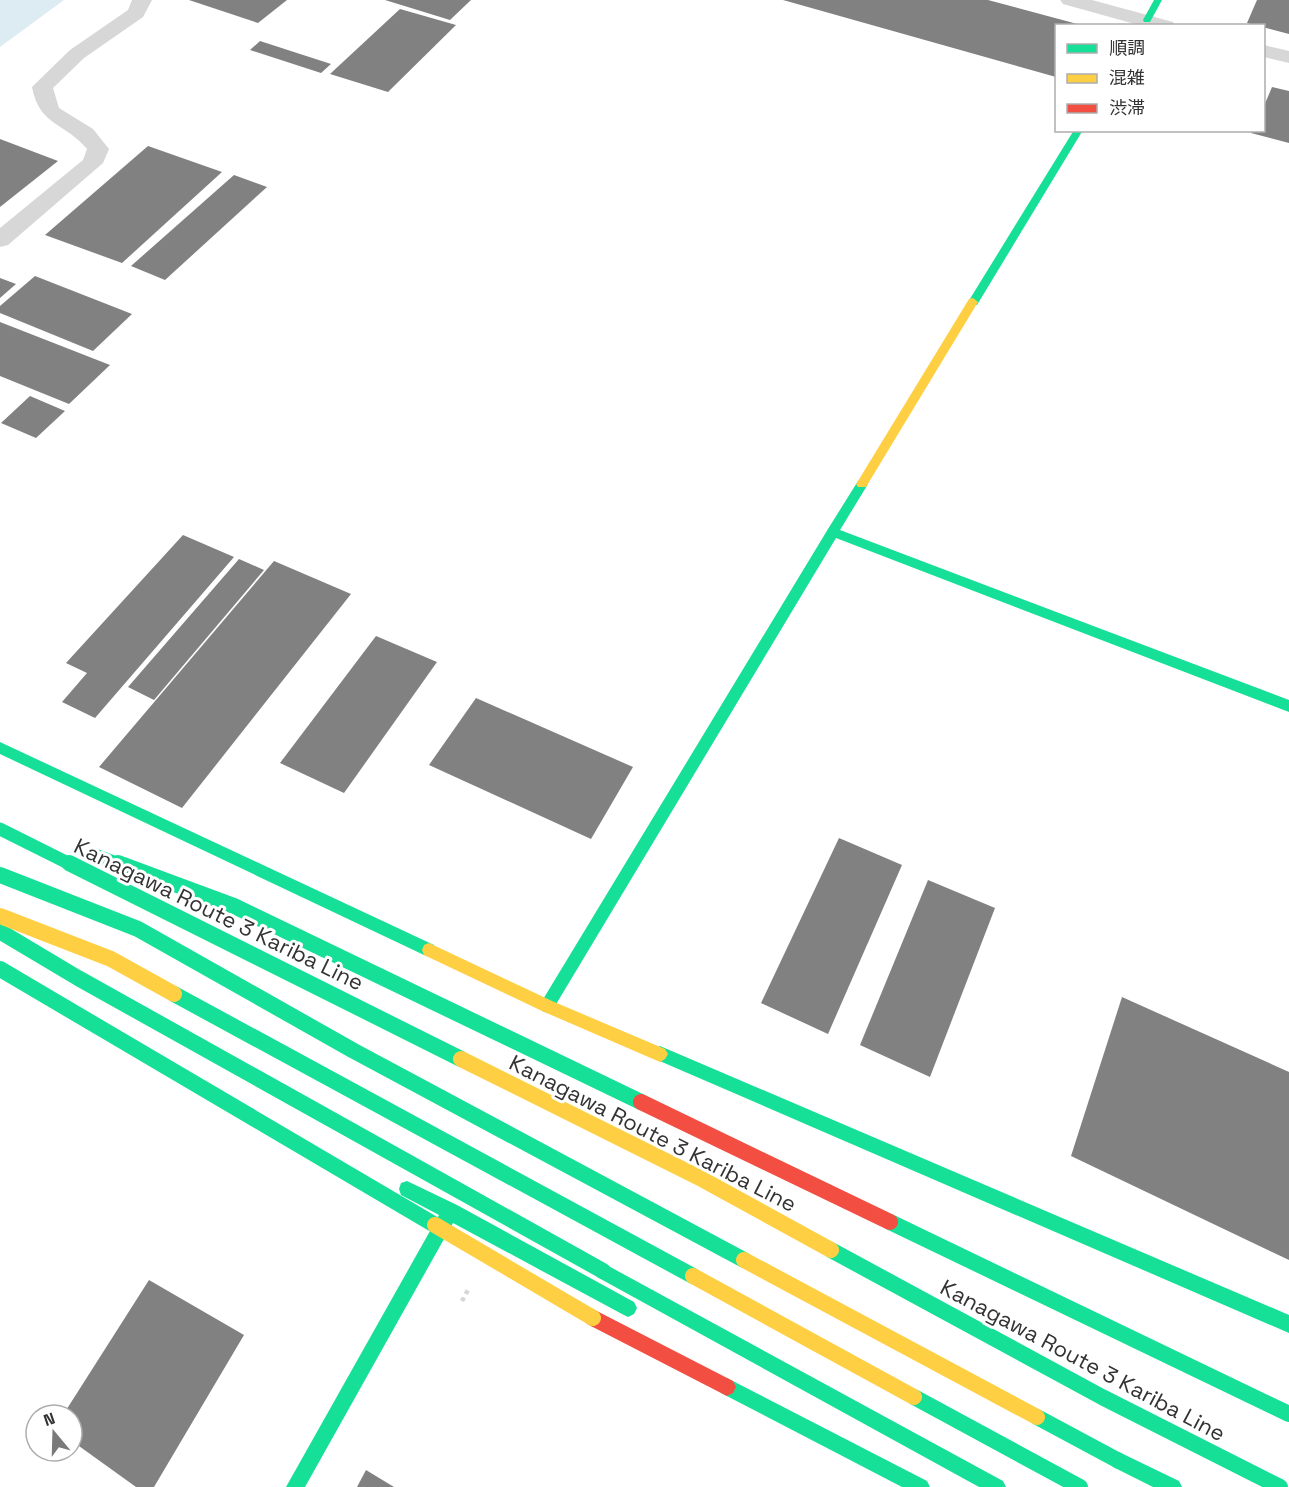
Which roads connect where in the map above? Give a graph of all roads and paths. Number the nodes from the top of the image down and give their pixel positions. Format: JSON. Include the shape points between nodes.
{"nodes":[{"id":1,"x":142,"y":0,"type":"edge"},
{"id":2,"x":1070,"y":0,"type":"edge"},
{"id":3,"x":1158,"y":0,"type":"edge"},
{"id":4,"x":1145,"y":23,"type":"edge"},
{"id":5,"x":1265,"y":51,"type":"edge"},
{"id":6,"x":1289,"y":57,"type":"edge"},
{"id":7,"x":1078,"y":132,"type":"edge"},
{"id":8,"x":0,"y":240,"type":"edge"},
{"id":9,"x":832,"y":532,"type":"junction"},
{"id":10,"x":1289,"y":706,"type":"edge"},
{"id":11,"x":0,"y":748,"type":"edge"},
{"id":12,"x":0,"y":821,"type":"edge"},
{"id":13,"x":0,"y":829,"type":"edge"},
{"id":14,"x":56,"y":841,"type":"dead end"},
{"id":15,"x":89,"y":854,"type":"dead end"},
{"id":16,"x":0,"y":875,"type":"edge"},
{"id":17,"x":0,"y":916,"type":"edge"},
{"id":18,"x":0,"y":931,"type":"edge"},
{"id":19,"x":0,"y":969,"type":"edge"},
{"id":20,"x":0,"y":981,"type":"edge"},
{"id":21,"x":547,"y":1006,"type":"junction"},
{"id":22,"x":367,"y":1168,"type":"dead end"},
{"id":23,"x":399,"y":1184,"type":"dead end"},
{"id":24,"x":451,"y":1211,"type":"junction"},
{"id":25,"x":643,"y":1316,"type":"dead end"},
{"id":26,"x":1289,"y":1324,"type":"edge"},
{"id":27,"x":1289,"y":1414,"type":"edge"},
{"id":28,"x":295,"y":1487,"type":"edge"},
{"id":29,"x":921,"y":1487,"type":"edge"},
{"id":30,"x":997,"y":1487,"type":"edge"},
{"id":31,"x":1080,"y":1487,"type":"edge"},
{"id":32,"x":1173,"y":1487,"type":"edge"},
{"id":33,"x":1280,"y":1487,"type":"edge"}],
"edges":[{"from":1,"to":8,"type":"street","via":[[136,12],[77,54],[42,87],[48,110],[85,134],[98,148],[92,163]]},
{"from":2,"to":4,"type":"street"},
{"from":3,"to":4,"type":"main road"},
{"from":5,"to":6,"type":"street"},
{"from":7,"to":9,"type":"main road"},
{"from":9,"to":10,"type":"main road"},
{"from":9,"to":21,"type":"main road"},
{"from":11,"to":21,"type":"main road"},
{"from":12,"to":14,"type":"main road"},
{"from":13,"to":33,"type":"main road","name":"Kanagawa Route 3 Kariba Line","bridge":true,"via":[[698,1177],[1102,1397]]},
{"from":15,"to":27,"type":"main road","bridge":true,"via":[[234,906]]},
{"from":16,"to":32,"type":"main road","bridge":true,"via":[[138,929],[375,1062]]},
{"from":17,"to":31,"type":"main road","bridge":true,"via":[[111,959]]},
{"from":18,"to":30,"type":"main road","bridge":true,"via":[[603,1271]]},
{"from":19,"to":29,"type":"main road","bridge":true,"via":[[593,1318]]},
{"from":20,"to":22,"type":"main road"},
{"from":21,"to":26,"type":"main road"},
{"from":23,"to":24,"type":"main road"},
{"from":24,"to":25,"type":"main road"},
{"from":24,"to":28,"type":"main road"}]}
